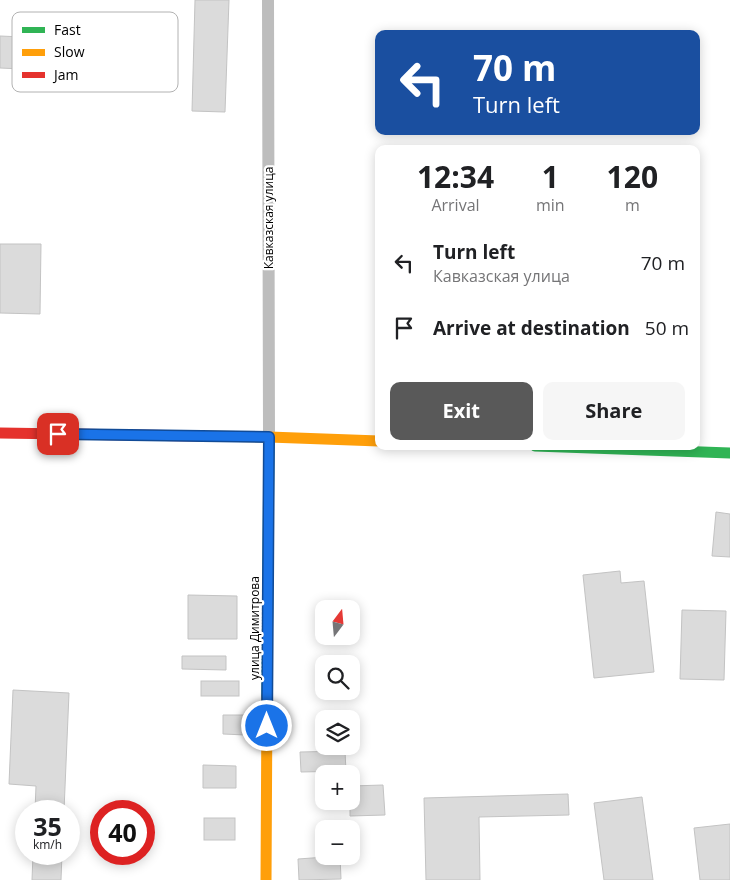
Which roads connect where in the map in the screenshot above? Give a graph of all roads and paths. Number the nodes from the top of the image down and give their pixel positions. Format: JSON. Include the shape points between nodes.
{"nodes":[{"id":1,"x":268,"y":0,"type":"edge"},
{"id":2,"x":0,"y":433,"type":"edge"},
{"id":3,"x":269,"y":437,"type":"junction"},
{"id":4,"x":375,"y":441,"type":"edge"},
{"id":5,"x":646,"y":450,"type":"edge"},
{"id":6,"x":730,"y":453,"type":"edge"},
{"id":7,"x":266,"y":880,"type":"edge"}],
"edges":[{"from":1,"to":3,"type":"lane","name":"Кавказская улица"},
{"from":2,"to":3,"type":"main road"},
{"from":3,"to":4,"type":"main road"},
{"from":3,"to":7,"type":"main road","name":"улица Димитрова"},
{"from":5,"to":6,"type":"main road"}]}
